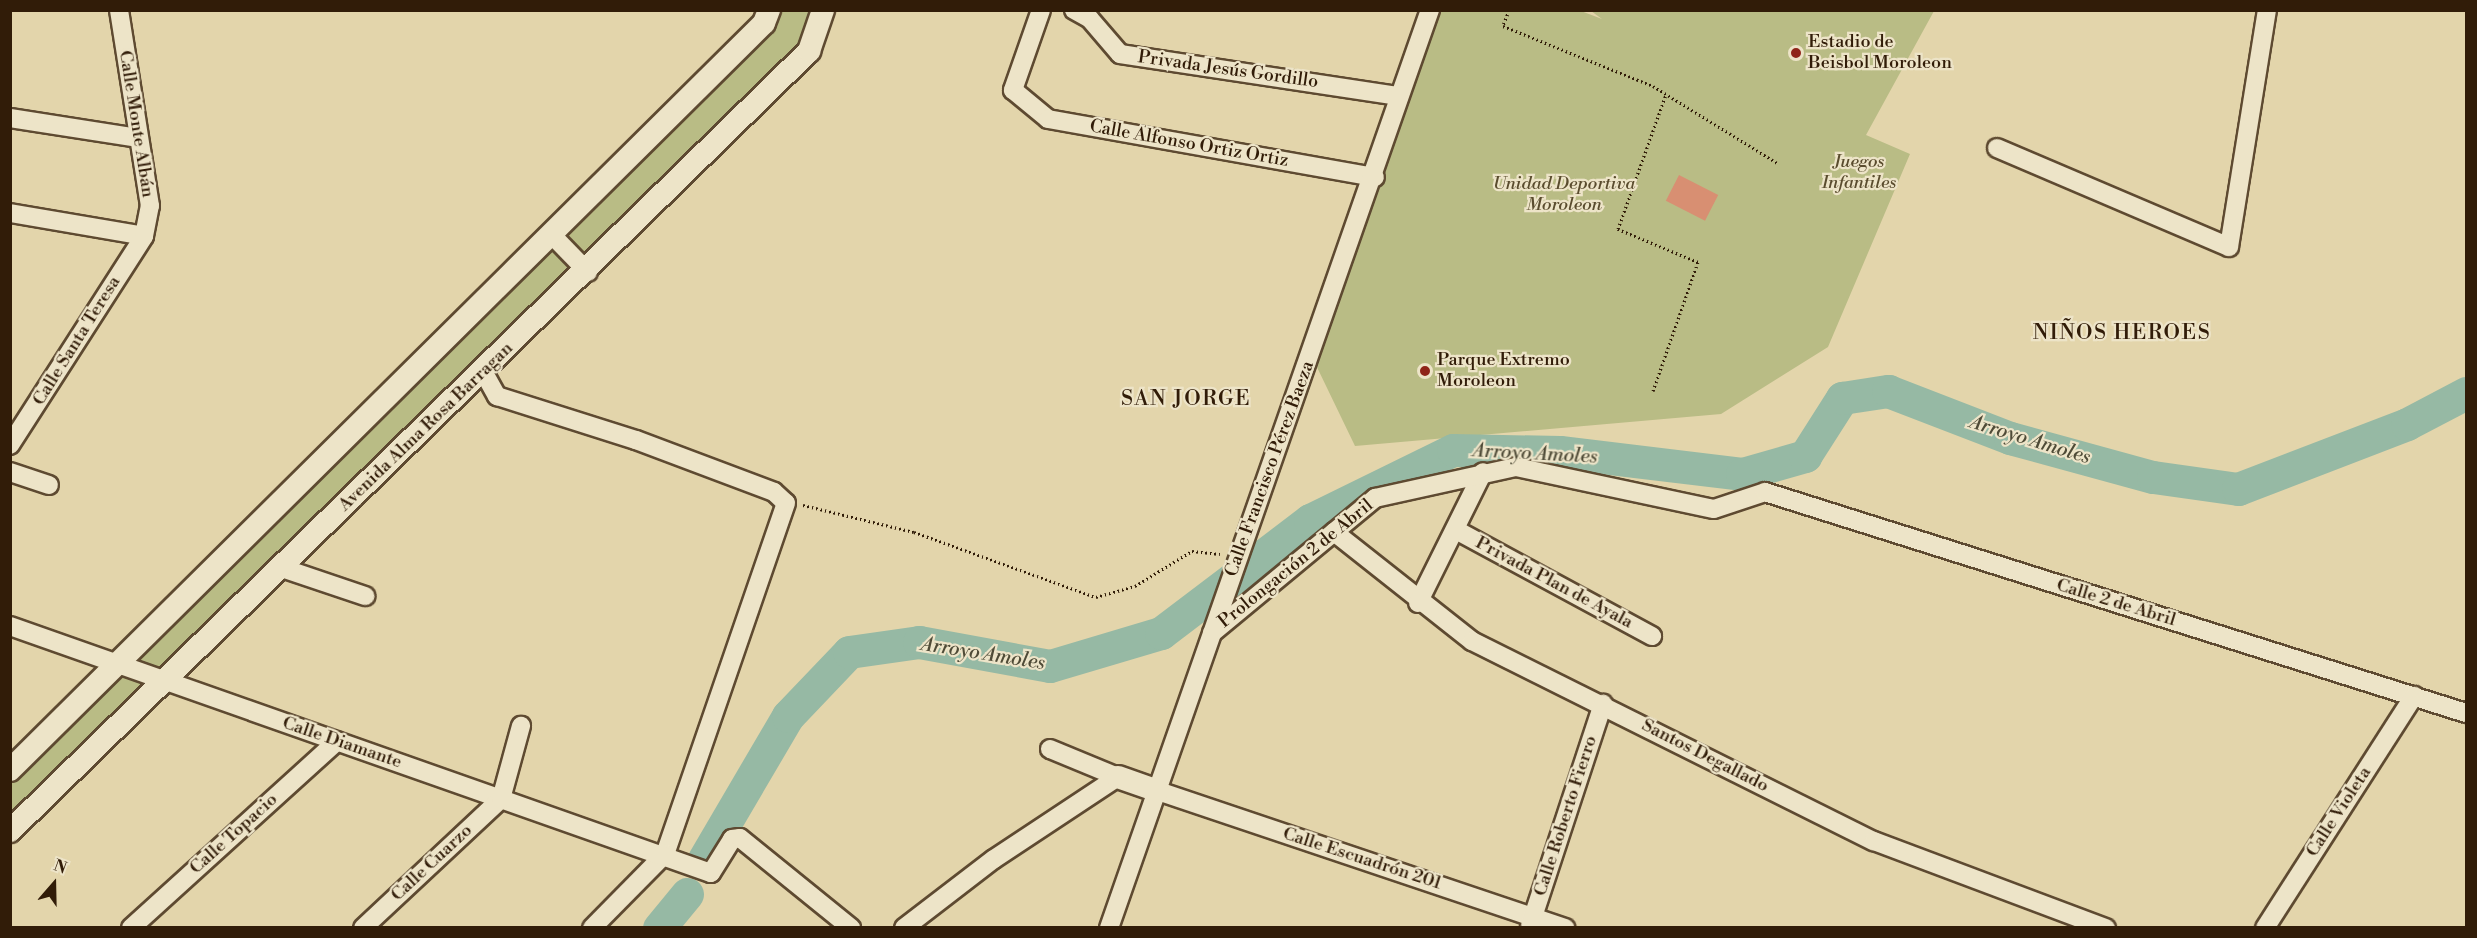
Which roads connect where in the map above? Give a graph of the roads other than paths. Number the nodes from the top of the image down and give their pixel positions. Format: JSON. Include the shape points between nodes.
{"nodes":[{"id":1,"x":119,"y":10,"type":"edge"},
{"id":2,"x":769,"y":10,"type":"edge"},
{"id":3,"x":823,"y":10,"type":"edge"},
{"id":4,"x":1041,"y":10,"type":"edge"},
{"id":5,"x":1074,"y":10,"type":"edge"},
{"id":6,"x":1430,"y":10,"type":"edge"},
{"id":7,"x":2267,"y":10,"type":"edge"},
{"id":8,"x":1399,"y":96,"type":"junction"},
{"id":9,"x":10,"y":118,"type":"edge"},
{"id":10,"x":137,"y":138,"type":"junction"},
{"id":11,"x":1996,"y":148,"type":"dead end"},
{"id":12,"x":1375,"y":177,"type":"junction"},
{"id":13,"x":10,"y":213,"type":"edge"},
{"id":14,"x":550,"y":234,"type":"junction"},
{"id":15,"x":144,"y":236,"type":"junction"},
{"id":16,"x":588,"y":272,"type":"junction"},
{"id":17,"x":483,"y":371,"type":"junction"},
{"id":18,"x":10,"y":445,"type":"edge"},
{"id":19,"x":10,"y":472,"type":"edge"},
{"id":20,"x":1483,"y":472,"type":"junction"},
{"id":21,"x":49,"y":485,"type":"dead end"},
{"id":22,"x":1765,"y":492,"type":"joint"},
{"id":23,"x":1456,"y":530,"type":"junction"},
{"id":24,"x":1334,"y":532,"type":"junction"},
{"id":25,"x":282,"y":568,"type":"junction"},
{"id":26,"x":365,"y":596,"type":"dead end"},
{"id":27,"x":1418,"y":603,"type":"junction"},
{"id":28,"x":10,"y":626,"type":"edge"},
{"id":29,"x":1213,"y":630,"type":"junction"},
{"id":30,"x":1652,"y":636,"type":"dead end"},
{"id":31,"x":117,"y":665,"type":"junction"},
{"id":32,"x":163,"y":681,"type":"junction"},
{"id":33,"x":2414,"y":696,"type":"junction"},
{"id":34,"x":1603,"y":704,"type":"junction"},
{"id":35,"x":2466,"y":713,"type":"edge"},
{"id":36,"x":520,"y":726,"type":"dead end"},
{"id":37,"x":337,"y":741,"type":"junction"},
{"id":38,"x":1050,"y":749,"type":"dead end"},
{"id":39,"x":10,"y":770,"type":"edge"},
{"id":40,"x":1118,"y":777,"type":"junction"},
{"id":41,"x":1158,"y":791,"type":"junction"},
{"id":42,"x":501,"y":799,"type":"junction"},
{"id":43,"x":10,"y":831,"type":"edge"},
{"id":44,"x":670,"y":856,"type":"junction"},
{"id":45,"x":1531,"y":922,"type":"edge"},
{"id":46,"x":131,"y":927,"type":"edge"},
{"id":47,"x":363,"y":927,"type":"edge"},
{"id":48,"x":592,"y":927,"type":"edge"},
{"id":49,"x":851,"y":927,"type":"edge"},
{"id":50,"x":904,"y":927,"type":"edge"},
{"id":51,"x":1108,"y":927,"type":"edge"},
{"id":52,"x":1566,"y":927,"type":"edge"},
{"id":53,"x":2106,"y":927,"type":"edge"},
{"id":54,"x":2265,"y":927,"type":"edge"}],
"edges":[{"from":1,"to":10,"type":"street","name":"Calle Monte Albán"},
{"from":2,"to":14,"type":"street","via":[[764,23]]},
{"from":3,"to":16,"type":"street","name":"Avenida Alma Rosa Barragan","via":[[809,51]]},
{"from":4,"to":12,"type":"street","name":"Calle Alfonso Ortiz Ortiz","via":[[1013,90],[1048,119]]},
{"from":5,"to":8,"type":"street","name":"Privada Jesús Gordillo","via":[[1090,19],[1120,54]]},
{"from":6,"to":8,"type":"street","name":"Calle Francisco Pérez Baeza"},
{"from":7,"to":11,"type":"street","via":[[2229,247]]},
{"from":8,"to":12,"type":"street","name":"Calle Francisco Pérez Baeza"},
{"from":9,"to":10,"type":"street"},
{"from":10,"to":15,"type":"street","name":"Calle Monte Albán","via":[[150,206]]},
{"from":12,"to":29,"type":"street","name":"Calle Francisco Pérez Baeza"},
{"from":13,"to":15,"type":"street"},
{"from":14,"to":16,"type":"street"},
{"from":14,"to":31,"type":"street"},
{"from":15,"to":18,"type":"street","name":"Calle Santa Teresa"},
{"from":16,"to":17,"type":"street","name":"Avenida Alma Rosa Barragan"},
{"from":17,"to":25,"type":"street","name":"Avenida Alma Rosa Barragan"},
{"from":17,"to":44,"type":"street","via":[[496,396],[636,440],[774,492],[786,503]]},
{"from":19,"to":21,"type":"street"},
{"from":20,"to":22,"type":"street","name":"Prolongación 2 de Abril","via":[[1516,467],[1714,509]]},
{"from":20,"to":23,"type":"street"},
{"from":20,"to":24,"type":"street","name":"Prolongación 2 de Abril","via":[[1376,498]]},
{"from":22,"to":33,"type":"street","name":"Calle 2 de Abril"},
{"from":23,"to":27,"type":"street"},
{"from":23,"to":30,"type":"street","name":"Privada Plan de Ayala"},
{"from":24,"to":27,"type":"street","name":"Santos Degallado"},
{"from":24,"to":29,"type":"street","name":"Prolongación 2 de Abril"},
{"from":25,"to":26,"type":"street"},
{"from":25,"to":32,"type":"street","name":"Avenida Alma Rosa Barragan"},
{"from":27,"to":34,"type":"street","name":"Santos Degallado","via":[[1472,641]]},
{"from":28,"to":31,"type":"street","name":"Calle Diamante"},
{"from":29,"to":41,"type":"street","name":"Calle Francisco Pérez Baeza"},
{"from":31,"to":32,"type":"street","name":"Calle Diamante"},
{"from":31,"to":39,"type":"street"},
{"from":32,"to":37,"type":"street","name":"Calle Diamante"},
{"from":32,"to":43,"type":"street","name":"Avenida Alma Rosa Barragan"},
{"from":33,"to":35,"type":"street","name":"Calle 2 de Abril"},
{"from":33,"to":54,"type":"street","name":"Calle Violeta"},
{"from":34,"to":45,"type":"street","name":"Calle Roberto Fierro"},
{"from":34,"to":53,"type":"street","name":"Santos Degallado","via":[[1874,841]]},
{"from":36,"to":42,"type":"street"},
{"from":37,"to":42,"type":"street","name":"Calle Diamante"},
{"from":37,"to":46,"type":"street","name":"Calle Topacio"},
{"from":38,"to":40,"type":"street"},
{"from":40,"to":41,"type":"street"},
{"from":40,"to":50,"type":"street","via":[[994,859]]},
{"from":41,"to":45,"type":"street","name":"Calle Escuadrón 201"},
{"from":41,"to":51,"type":"street","name":"Calle Francisco Pérez Baeza"},
{"from":42,"to":44,"type":"street","name":"Calle Diamante"},
{"from":42,"to":47,"type":"street","name":"Calle Cuarzo"},
{"from":44,"to":48,"type":"street"},
{"from":44,"to":49,"type":"street","name":"Calle Diamante","via":[[711,873],[732,839],[740,838]]},
{"from":45,"to":52,"type":"street","name":"Calle Escuadrón 201"}]}
